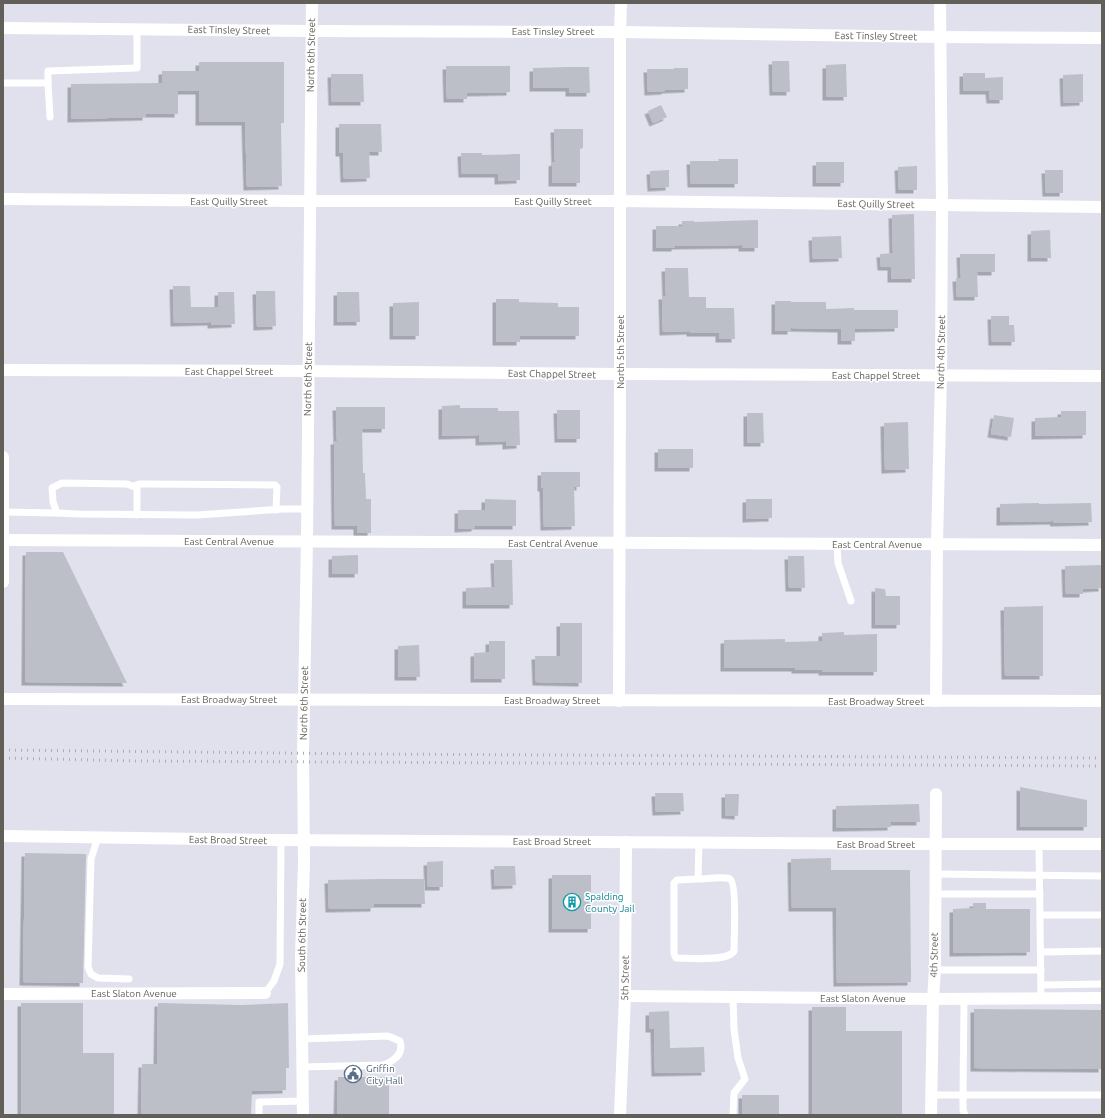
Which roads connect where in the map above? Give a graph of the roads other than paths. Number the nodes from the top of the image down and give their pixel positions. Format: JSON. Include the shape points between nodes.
{"nodes":[{"id":1,"x":312,"y":3,"type":"edge"},
{"id":2,"x":620,"y":3,"type":"edge"},
{"id":3,"x":940,"y":3,"type":"edge"},
{"id":4,"x":3,"y":28,"type":"edge"},
{"id":5,"x":137,"y":29,"type":"junction"},
{"id":6,"x":312,"y":31,"type":"junction"},
{"id":7,"x":620,"y":32,"type":"junction"},
{"id":8,"x":940,"y":37,"type":"junction"},
{"id":9,"x":1102,"y":38,"type":"edge"},
{"id":10,"x":3,"y":83,"type":"edge"},
{"id":11,"x":48,"y":83,"type":"junction"},
{"id":12,"x":50,"y":117,"type":"dead end"},
{"id":13,"x":3,"y":199,"type":"edge"},
{"id":14,"x":310,"y":201,"type":"junction"},
{"id":15,"x":620,"y":201,"type":"junction"},
{"id":16,"x":942,"y":205,"type":"junction"},
{"id":17,"x":1102,"y":207,"type":"edge"},
{"id":18,"x":3,"y":370,"type":"edge"},
{"id":19,"x":308,"y":371,"type":"junction"},
{"id":20,"x":620,"y":374,"type":"junction"},
{"id":21,"x":940,"y":375,"type":"junction"},
{"id":22,"x":1102,"y":376,"type":"edge"},
{"id":23,"x":3,"y":457,"type":"edge"},
{"id":24,"x":133,"y":486,"type":"junction"},
{"id":25,"x":307,"y":509,"type":"junction"},
{"id":26,"x":276,"y":510,"type":"junction"},
{"id":27,"x":3,"y":512,"type":"edge"},
{"id":28,"x":57,"y":513,"type":"junction"},
{"id":29,"x":137,"y":515,"type":"junction"},
{"id":30,"x":3,"y":540,"type":"edge"},
{"id":31,"x":307,"y":541,"type":"junction"},
{"id":32,"x":619,"y":544,"type":"junction"},
{"id":33,"x":837,"y":544,"type":"junction"},
{"id":34,"x":937,"y":544,"type":"junction"},
{"id":35,"x":1102,"y":545,"type":"edge"},
{"id":36,"x":3,"y":582,"type":"edge"},
{"id":37,"x":851,"y":601,"type":"dead end"},
{"id":38,"x":3,"y":698,"type":"edge"},
{"id":39,"x":936,"y":700,"type":"junction"},
{"id":40,"x":619,"y":701,"type":"junction"},
{"id":41,"x":1102,"y":701,"type":"edge"},
{"id":42,"x":303,"y":754,"type":"joint"},
{"id":43,"x":936,"y":794,"type":"dead end"},
{"id":44,"x":3,"y":836,"type":"edge"},
{"id":45,"x":98,"y":838,"type":"junction"},
{"id":46,"x":281,"y":840,"type":"junction"},
{"id":47,"x":626,"y":842,"type":"junction"},
{"id":48,"x":698,"y":842,"type":"junction"},
{"id":49,"x":935,"y":844,"type":"junction"},
{"id":50,"x":1039,"y":844,"type":"junction"},
{"id":51,"x":1102,"y":844,"type":"edge"},
{"id":52,"x":935,"y":874,"type":"junction"},
{"id":53,"x":1039,"y":875,"type":"junction"},
{"id":54,"x":1102,"y":876,"type":"edge"},
{"id":55,"x":698,"y":879,"type":"junction"},
{"id":56,"x":935,"y":894,"type":"junction"},
{"id":57,"x":1040,"y":894,"type":"junction"},
{"id":58,"x":1040,"y":915,"type":"junction"},
{"id":59,"x":1102,"y":915,"type":"edge"},
{"id":60,"x":1102,"y":951,"type":"edge"},
{"id":61,"x":1040,"y":952,"type":"junction"},
{"id":62,"x":935,"y":970,"type":"junction"},
{"id":63,"x":1041,"y":970,"type":"junction"},
{"id":64,"x":129,"y":979,"type":"dead end"},
{"id":65,"x":1102,"y":984,"type":"edge"},
{"id":66,"x":1041,"y":985,"type":"junction"},
{"id":67,"x":265,"y":993,"type":"joint"},
{"id":68,"x":3,"y":994,"type":"edge"},
{"id":69,"x":625,"y":996,"type":"junction"},
{"id":70,"x":733,"y":997,"type":"junction"},
{"id":71,"x":933,"y":998,"type":"junction"},
{"id":72,"x":964,"y":998,"type":"junction"},
{"id":73,"x":1041,"y":998,"type":"junction"},
{"id":74,"x":1102,"y":998,"type":"edge"},
{"id":75,"x":302,"y":1039,"type":"junction"},
{"id":76,"x":302,"y":1067,"type":"junction"},
{"id":77,"x":932,"y":1095,"type":"junction"},
{"id":78,"x":963,"y":1095,"type":"junction"},
{"id":79,"x":1102,"y":1095,"type":"edge"},
{"id":80,"x":302,"y":1101,"type":"junction"},
{"id":81,"x":259,"y":1115,"type":"edge"},
{"id":82,"x":303,"y":1115,"type":"edge"},
{"id":83,"x":620,"y":1115,"type":"edge"},
{"id":84,"x":733,"y":1115,"type":"edge"},
{"id":85,"x":931,"y":1115,"type":"edge"},
{"id":86,"x":964,"y":1115,"type":"edge"}],
"edges":[{"from":1,"to":6,"type":"street","name":"North 6th Street"},
{"from":2,"to":7,"type":"street","name":"North 5th Street"},
{"from":3,"to":8,"type":"street","name":"North 4th Street"},
{"from":4,"to":5,"type":"street","name":"East Tinsley Street"},
{"from":5,"to":6,"type":"street","name":"East Tinsley Street"},
{"from":5,"to":11,"type":"lane","via":[[138,68],[48,71]]},
{"from":6,"to":7,"type":"street","name":"East Tinsley Street"},
{"from":6,"to":14,"type":"street","name":"North 6th Street"},
{"from":7,"to":8,"type":"street","name":"East Tinsley Street"},
{"from":7,"to":15,"type":"street","name":"North 5th Street"},
{"from":8,"to":9,"type":"street","name":"East Tinsley Street"},
{"from":8,"to":16,"type":"street","name":"North 4th Street"},
{"from":10,"to":11,"type":"lane"},
{"from":11,"to":12,"type":"lane"},
{"from":13,"to":14,"type":"street","name":"East Quilly Street"},
{"from":14,"to":15,"type":"street","name":"East Quilly Street"},
{"from":14,"to":19,"type":"street","name":"North 6th Street"},
{"from":15,"to":16,"type":"street","name":"East Quilly Street"},
{"from":15,"to":20,"type":"street","name":"North 5th Street"},
{"from":16,"to":17,"type":"street","name":"East Quilly Street"},
{"from":16,"to":21,"type":"street","name":"North 4th Street"},
{"from":18,"to":19,"type":"street","name":"East Chappel Street"},
{"from":19,"to":20,"type":"street","name":"East Chappel Street"},
{"from":19,"to":25,"type":"street","name":"North 6th Street"},
{"from":20,"to":21,"type":"street","name":"East Chappel Street"},
{"from":20,"to":32,"type":"street","name":"North 5th Street"},
{"from":21,"to":22,"type":"street","name":"East Chappel Street"},
{"from":21,"to":34,"type":"street","name":"North 4th Street"},
{"from":23,"to":27,"type":"street"},
{"from":24,"to":26,"type":"lane","via":[[275,485]]},
{"from":24,"to":28,"type":"lane","via":[[62,483],[52,488]]},
{"from":24,"to":29,"type":"lane","via":[[137,488]]},
{"from":25,"to":26,"type":"lane"},
{"from":25,"to":31,"type":"street","name":"North 6th Street"},
{"from":26,"to":29,"type":"lane","via":[[196,515]]},
{"from":27,"to":28,"type":"lane"},
{"from":27,"to":30,"type":"street"},
{"from":28,"to":29,"type":"lane"},
{"from":30,"to":31,"type":"street","name":"East Central Avenue"},
{"from":30,"to":36,"type":"street"},
{"from":31,"to":32,"type":"street","name":"East Central Avenue"},
{"from":31,"to":42,"type":"street","name":"North 6th Street"},
{"from":32,"to":33,"type":"street","name":"East Central Avenue"},
{"from":32,"to":40,"type":"street","name":"North 5th Street"},
{"from":33,"to":34,"type":"street","name":"East Central Avenue"},
{"from":33,"to":37,"type":"lane","via":[[838,562]]},
{"from":34,"to":35,"type":"street","name":"East Central Avenue"},
{"from":34,"to":39,"type":"street","name":"North 4th Street"},
{"from":38,"to":40,"type":"street","name":"East Broadway Street"},
{"from":39,"to":40,"type":"street","name":"East Broadway Street"},
{"from":39,"to":41,"type":"street","name":"East Broadway Street"},
{"from":42,"to":75,"type":"street","name":"South 6th Street"},
{"from":43,"to":49,"type":"street","name":"4th Street"},
{"from":44,"to":45,"type":"street","name":"East Broad Street"},
{"from":45,"to":46,"type":"street","name":"East Broad Street"},
{"from":45,"to":64,"type":"lane","via":[[91,860],[88,967],[91,974],[98,978]]},
{"from":46,"to":47,"type":"street","name":"East Broad Street"},
{"from":46,"to":67,"type":"lane","via":[[280,964],[274,981]]},
{"from":47,"to":48,"type":"street","name":"East Broad Street"},
{"from":47,"to":69,"type":"street","name":"5th Street"},
{"from":48,"to":49,"type":"street","name":"East Broad Street"},
{"from":48,"to":55,"type":"lane"},
{"from":49,"to":50,"type":"street","name":"East Broad Street"},
{"from":49,"to":52,"type":"street","name":"4th Street"},
{"from":50,"to":51,"type":"street","name":"East Broad Street"},
{"from":50,"to":53,"type":"lane"},
{"from":52,"to":53,"type":"lane"},
{"from":52,"to":56,"type":"street","name":"4th Street"},
{"from":53,"to":54,"type":"lane"},
{"from":53,"to":57,"type":"lane"},
{"from":55,"to":55,"type":"lane","via":[[677,880],[674,883],[674,954],[676,958],[713,958],[732,954],[735,902],[733,882],[724,878]]},
{"from":56,"to":57,"type":"lane"},
{"from":56,"to":62,"type":"street","name":"4th Street"},
{"from":57,"to":58,"type":"lane"},
{"from":58,"to":59,"type":"lane"},
{"from":58,"to":61,"type":"lane"},
{"from":60,"to":61,"type":"lane"},
{"from":61,"to":63,"type":"lane"},
{"from":62,"to":63,"type":"lane"},
{"from":62,"to":71,"type":"street","name":"4th Street"},
{"from":63,"to":66,"type":"lane"},
{"from":65,"to":66,"type":"lane"},
{"from":66,"to":73,"type":"lane"},
{"from":67,"to":68,"type":"street","name":"East Slaton Avenue"},
{"from":69,"to":70,"type":"street","name":"East Slaton Avenue"},
{"from":69,"to":83,"type":"street","name":"5th Street"},
{"from":70,"to":71,"type":"street","name":"East Slaton Avenue"},
{"from":70,"to":84,"type":"lane","via":[[738,1058],[745,1079],[734,1093]]},
{"from":71,"to":72,"type":"street","name":"East Slaton Avenue"},
{"from":71,"to":77,"type":"street","name":"4th Street"},
{"from":72,"to":73,"type":"street","name":"East Slaton Avenue"},
{"from":72,"to":78,"type":"lane"},
{"from":73,"to":74,"type":"street","name":"East Slaton Avenue"},
{"from":75,"to":76,"type":"street","name":"South 6th Street"},
{"from":75,"to":76,"type":"lane","via":[[388,1036],[400,1041],[401,1045],[398,1056],[383,1066]]},
{"from":76,"to":80,"type":"street","name":"South 6th Street"},
{"from":77,"to":78,"type":"lane"},
{"from":77,"to":85,"type":"street","name":"4th Street"},
{"from":78,"to":79,"type":"lane"},
{"from":78,"to":86,"type":"lane"},
{"from":80,"to":81,"type":"lane","via":[[259,1102]]},
{"from":80,"to":82,"type":"street","name":"South 6th Street"}]}
